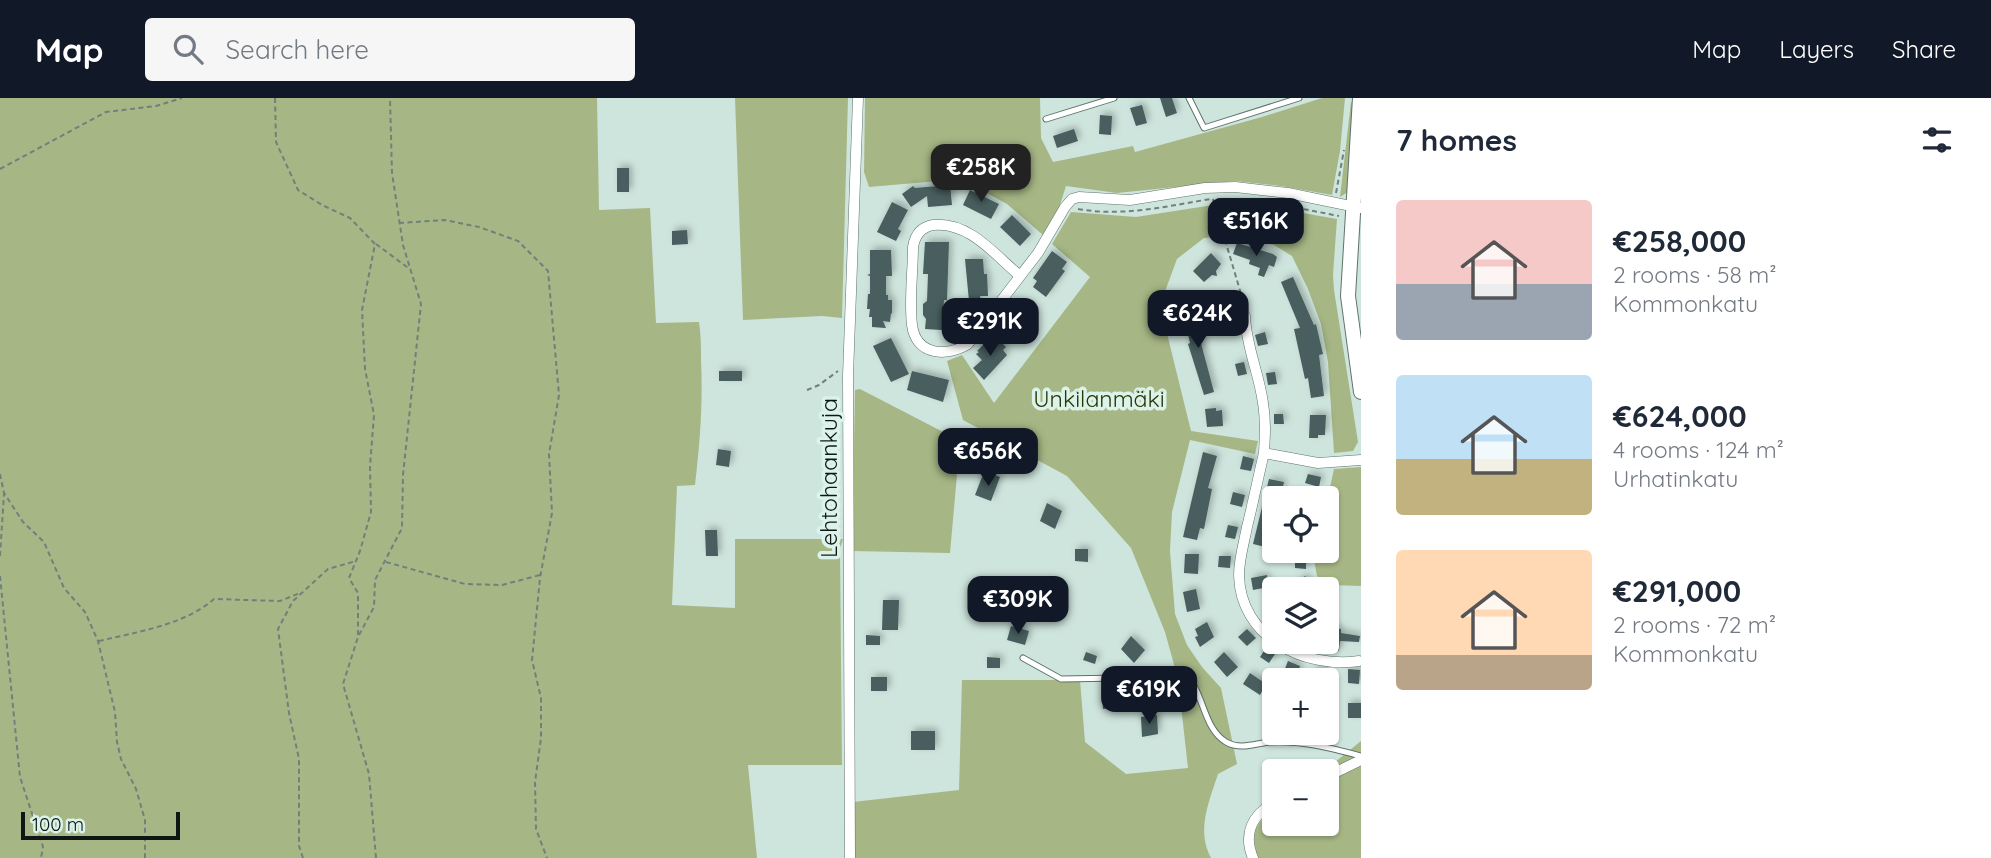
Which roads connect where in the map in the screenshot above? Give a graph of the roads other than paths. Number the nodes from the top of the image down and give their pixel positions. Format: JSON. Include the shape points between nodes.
{"nodes":[{"id":1,"x":858,"y":98,"type":"edge"},
{"id":2,"x":1114,"y":98,"type":"edge"},
{"id":3,"x":1189,"y":98,"type":"edge"},
{"id":4,"x":1298,"y":98,"type":"edge"},
{"id":5,"x":1360,"y":98,"type":"edge"},
{"id":6,"x":1046,"y":119,"type":"dead end"},
{"id":7,"x":1355,"y":210,"type":"edge"},
{"id":8,"x":1020,"y":276,"type":"junction"},
{"id":9,"x":1245,"y":316,"type":"road end"},
{"id":10,"x":1361,"y":392,"type":"edge"},
{"id":11,"x":1264,"y":453,"type":"junction"},
{"id":12,"x":1361,"y":460,"type":"edge"},
{"id":13,"x":1023,"y":659,"type":"dead end"},
{"id":14,"x":1359,"y":662,"type":"dead end"},
{"id":15,"x":1361,"y":758,"type":"edge"},
{"id":16,"x":1339,"y":770,"type":"edge"},
{"id":17,"x":1262,"y":811,"type":"edge"},
{"id":18,"x":850,"y":858,"type":"edge"},
{"id":19,"x":1253,"y":858,"type":"edge"}],
"edges":[{"from":1,"to":18,"type":"street","name":"Lehtohaankuja","via":[[848,366]]},
{"from":2,"to":6,"type":"lane"},
{"from":3,"to":4,"type":"lane","via":[[1205,128]]},
{"from":5,"to":7,"type":"street"},
{"from":7,"to":8,"type":"street","via":[[1334,201],[1254,188],[1217,187],[1130,200],[1079,197],[1065,207]]},
{"from":7,"to":10,"type":"street","via":[[1348,296]]},
{"from":8,"to":8,"type":"street","via":[[975,338],[959,350],[938,353],[917,340],[912,326],[913,247],[917,234],[926,227],[948,225],[965,230]]},
{"from":9,"to":11,"type":"street","via":[[1263,400]]},
{"from":11,"to":12,"type":"street","via":[[1318,463]]},
{"from":11,"to":14,"type":"street","via":[[1240,564],[1245,606],[1263,633],[1288,651],[1329,662]]},
{"from":13,"to":15,"type":"lane","via":[[1060,679],[1122,678],[1140,673],[1186,682],[1198,692],[1216,732],[1226,742],[1242,747],[1297,742]]},
{"from":15,"to":16,"type":"street"},
{"from":17,"to":19,"type":"street","via":[[1249,829]]}]}
